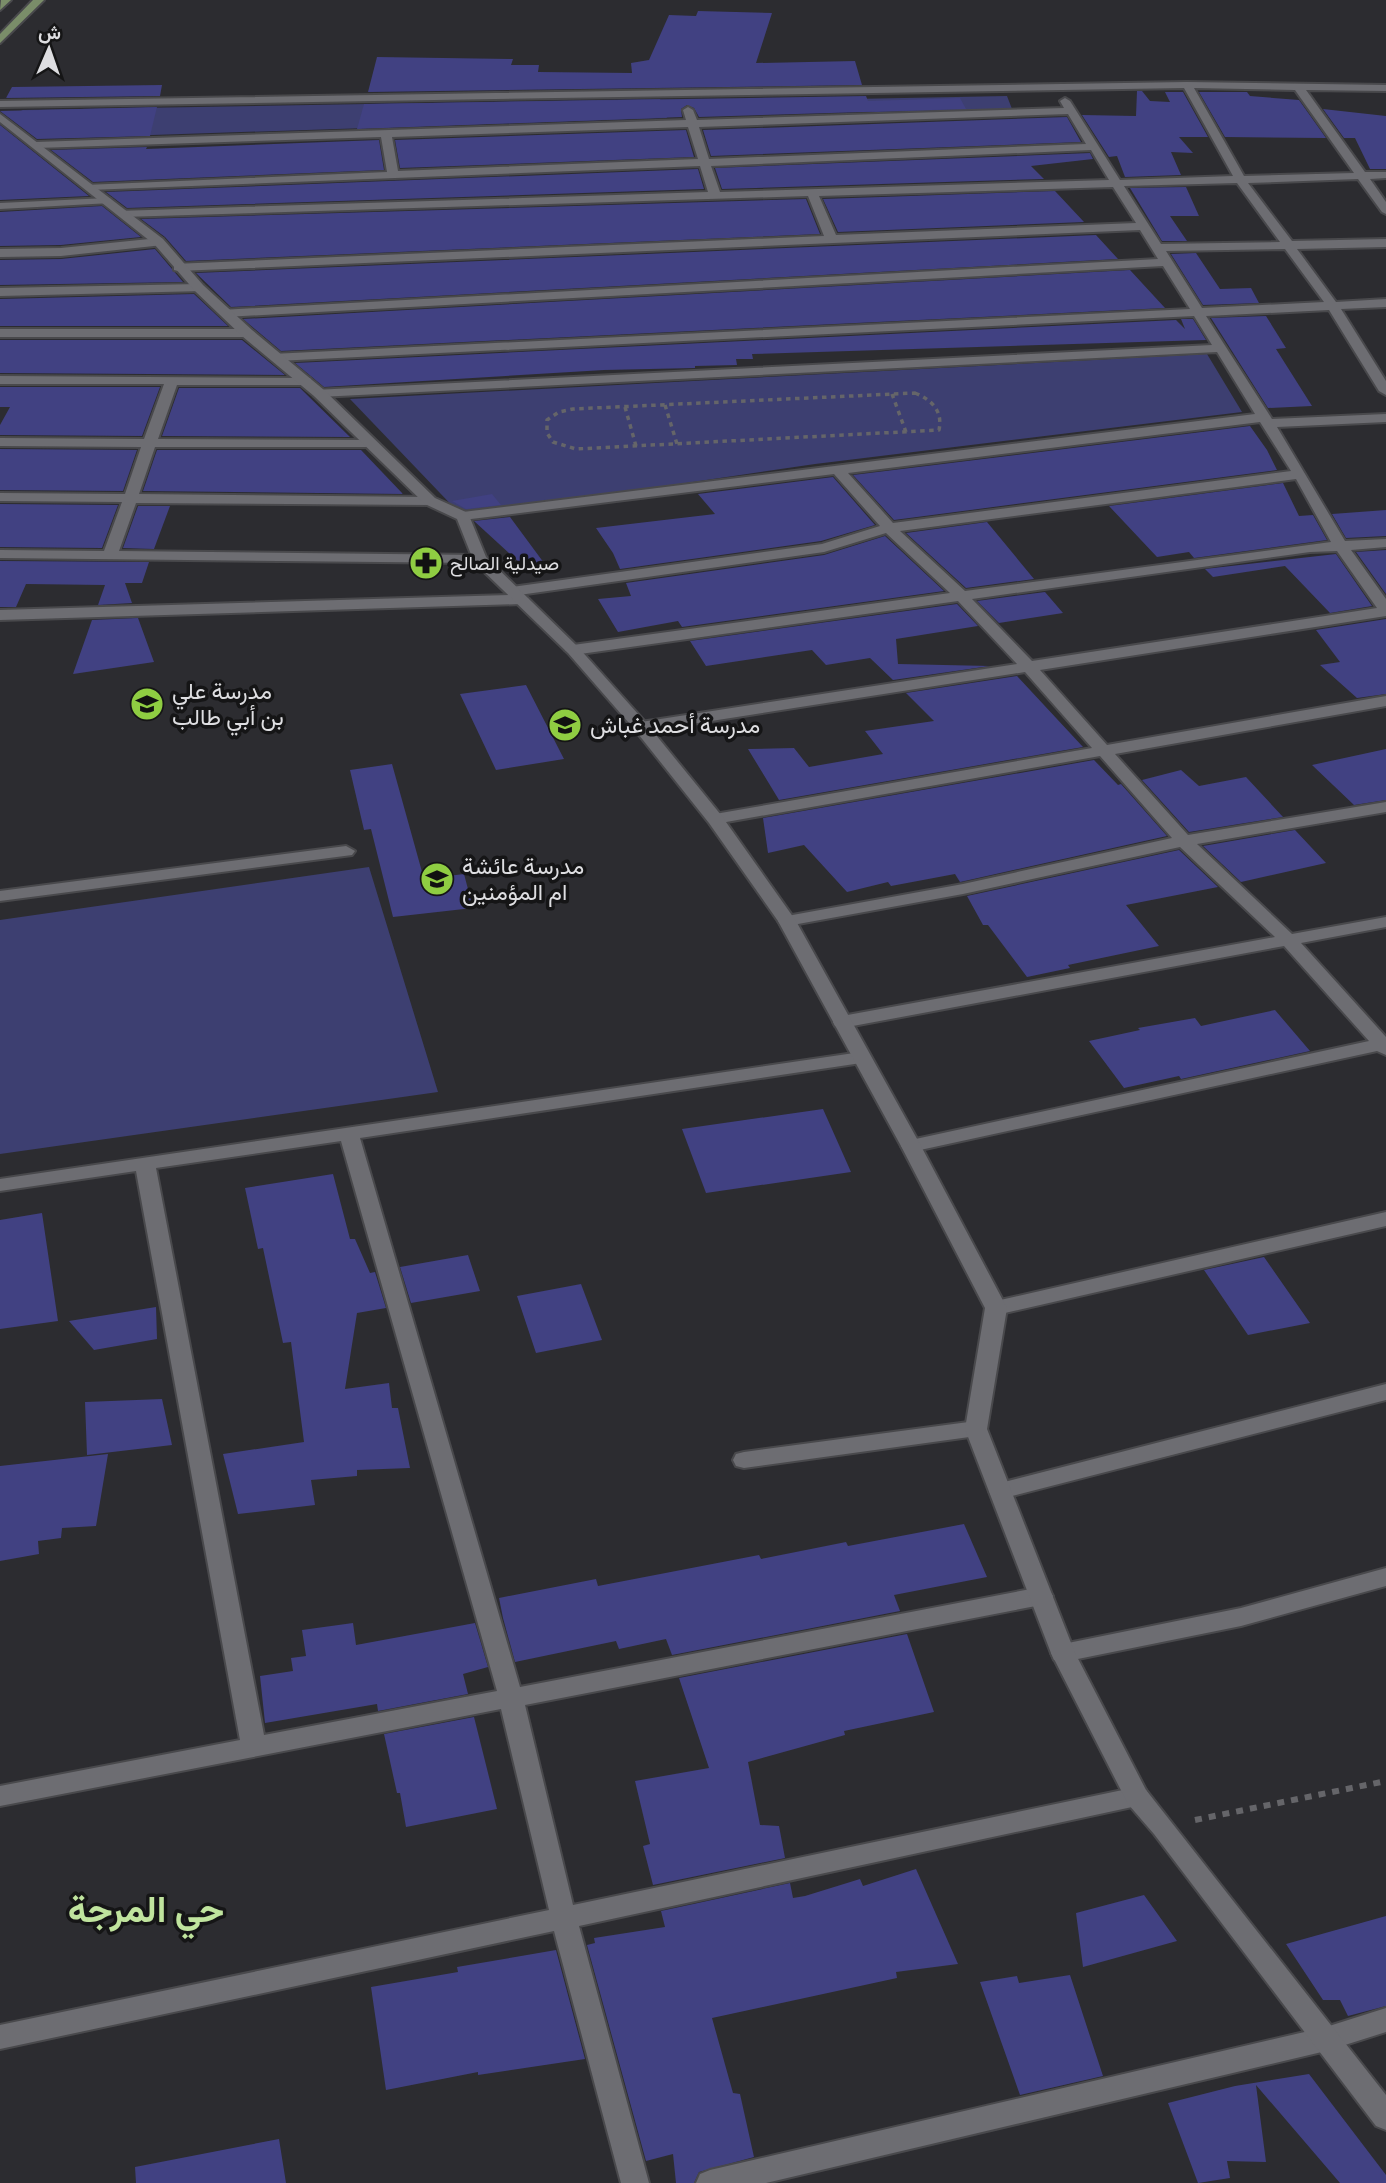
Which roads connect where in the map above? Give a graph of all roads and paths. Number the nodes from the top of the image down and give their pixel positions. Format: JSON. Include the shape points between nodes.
{"nodes":[{"id":1,"x":6,"y":0,"type":"edge"},
{"id":2,"x":39,"y":0,"type":"edge"},
{"id":3,"x":0,"y":7,"type":"edge"},
{"id":4,"x":0,"y":40,"type":"edge"},
{"id":5,"x":1187,"y":85,"type":"junction"},
{"id":6,"x":1298,"y":86,"type":"junction"},
{"id":7,"x":1056,"y":88,"type":"junction"},
{"id":8,"x":1386,"y":88,"type":"edge"},
{"id":9,"x":681,"y":93,"type":"junction"},
{"id":10,"x":0,"y":103,"type":"edge"},
{"id":11,"x":1071,"y":111,"type":"junction"},
{"id":12,"x":0,"y":117,"type":"edge"},
{"id":13,"x":693,"y":122,"type":"junction"},
{"id":14,"x":386,"y":133,"type":"junction"},
{"id":15,"x":36,"y":145,"type":"junction"},
{"id":16,"x":1094,"y":147,"type":"junction"},
{"id":17,"x":703,"y":161,"type":"junction"},
{"id":18,"x":393,"y":173,"type":"junction"},
{"id":19,"x":1386,"y":175,"type":"edge"},
{"id":20,"x":1362,"y":176,"type":"junction"},
{"id":21,"x":1240,"y":180,"type":"junction"},
{"id":22,"x":1116,"y":183,"type":"junction"},
{"id":23,"x":89,"y":187,"type":"junction"},
{"id":24,"x":812,"y":192,"type":"junction"},
{"id":25,"x":715,"y":195,"type":"junction"},
{"id":26,"x":107,"y":201,"type":"junction"},
{"id":27,"x":0,"y":206,"type":"edge"},
{"id":28,"x":1386,"y":210,"type":"edge"},
{"id":29,"x":122,"y":213,"type":"junction"},
{"id":30,"x":1143,"y":226,"type":"junction"},
{"id":31,"x":832,"y":240,"type":"junction"},
{"id":32,"x":159,"y":242,"type":"junction"},
{"id":33,"x":1386,"y":243,"type":"edge"},
{"id":34,"x":1287,"y":245,"type":"junction"},
{"id":35,"x":1157,"y":248,"type":"junction"},
{"id":36,"x":0,"y":253,"type":"edge"},
{"id":37,"x":1166,"y":262,"type":"junction"},
{"id":38,"x":178,"y":267,"type":"junction"},
{"id":39,"x":199,"y":288,"type":"junction"},
{"id":40,"x":0,"y":292,"type":"edge"},
{"id":41,"x":1386,"y":303,"type":"edge"},
{"id":42,"x":1332,"y":305,"type":"junction"},
{"id":43,"x":1197,"y":311,"type":"junction"},
{"id":44,"x":225,"y":313,"type":"junction"},
{"id":45,"x":0,"y":333,"type":"edge"},
{"id":46,"x":247,"y":333,"type":"junction"},
{"id":47,"x":1221,"y":348,"type":"junction"},
{"id":48,"x":278,"y":356,"type":"junction"},
{"id":49,"x":0,"y":380,"type":"edge"},
{"id":50,"x":172,"y":380,"type":"junction"},
{"id":51,"x":312,"y":387,"type":"junction"},
{"id":52,"x":1386,"y":391,"type":"edge"},
{"id":53,"x":892,"y":394,"type":"junction"},
{"id":54,"x":665,"y":405,"type":"junction"},
{"id":55,"x":625,"y":407,"type":"junction"},
{"id":56,"x":1386,"y":418,"type":"edge"},
{"id":57,"x":1266,"y":420,"type":"junction"},
{"id":58,"x":906,"y":432,"type":"junction"},
{"id":59,"x":0,"y":442,"type":"edge"},
{"id":60,"x":151,"y":443,"type":"junction"},
{"id":61,"x":372,"y":444,"type":"junction"},
{"id":62,"x":678,"y":444,"type":"junction"},
{"id":63,"x":636,"y":446,"type":"junction"},
{"id":64,"x":837,"y":469,"type":"junction"},
{"id":65,"x":1300,"y":474,"type":"junction"},
{"id":66,"x":0,"y":497,"type":"edge"},
{"id":67,"x":132,"y":498,"type":"junction"},
{"id":68,"x":430,"y":501,"type":"junction"},
{"id":69,"x":463,"y":516,"type":"junction"},
{"id":70,"x":889,"y":527,"type":"junction"},
{"id":71,"x":1386,"y":543,"type":"edge"},
{"id":72,"x":1342,"y":548,"type":"junction"},
{"id":73,"x":0,"y":554,"type":"edge"},
{"id":74,"x":110,"y":555,"type":"junction"},
{"id":75,"x":479,"y":559,"type":"junction"},
{"id":76,"x":516,"y":595,"type":"junction"},
{"id":77,"x":962,"y":597,"type":"junction"},
{"id":78,"x":1386,"y":611,"type":"edge"},
{"id":79,"x":0,"y":615,"type":"edge"},
{"id":80,"x":573,"y":650,"type":"junction"},
{"id":81,"x":1029,"y":667,"type":"junction"},
{"id":82,"x":1386,"y":701,"type":"edge"},
{"id":83,"x":641,"y":727,"type":"junction"},
{"id":84,"x":1105,"y":750,"type":"junction"},
{"id":85,"x":1386,"y":807,"type":"edge"},
{"id":86,"x":715,"y":820,"type":"junction"},
{"id":87,"x":1184,"y":841,"type":"junction"},
{"id":88,"x":346,"y":851,"type":"dead end"},
{"id":89,"x":0,"y":896,"type":"edge"},
{"id":90,"x":787,"y":921,"type":"junction"},
{"id":91,"x":1386,"y":922,"type":"edge"},
{"id":92,"x":1289,"y":941,"type":"junction"},
{"id":93,"x":842,"y":1022,"type":"junction"},
{"id":94,"x":1385,"y":1045,"type":"edge"},
{"id":95,"x":861,"y":1058,"type":"junction"},
{"id":96,"x":349,"y":1134,"type":"junction"},
{"id":97,"x":911,"y":1146,"type":"junction"},
{"id":98,"x":145,"y":1164,"type":"junction"},
{"id":99,"x":0,"y":1185,"type":"edge"},
{"id":100,"x":1386,"y":1219,"type":"edge"},
{"id":101,"x":996,"y":1308,"type":"junction"},
{"id":102,"x":1386,"y":1392,"type":"edge"},
{"id":103,"x":976,"y":1429,"type":"junction"},
{"id":104,"x":744,"y":1460,"type":"dead end"},
{"id":105,"x":1000,"y":1491,"type":"junction"},
{"id":106,"x":1386,"y":1577,"type":"edge"},
{"id":107,"x":1041,"y":1596,"type":"junction"},
{"id":108,"x":1063,"y":1653,"type":"junction"},
{"id":109,"x":511,"y":1698,"type":"junction"},
{"id":110,"x":254,"y":1747,"type":"junction"},
{"id":111,"x":1386,"y":1781,"type":"edge"},
{"id":112,"x":0,"y":1796,"type":"edge"},
{"id":113,"x":1137,"y":1797,"type":"junction"},
{"id":114,"x":1163,"y":1827,"type":"junction"},
{"id":115,"x":564,"y":1920,"type":"junction"},
{"id":116,"x":1386,"y":2020,"type":"edge"},
{"id":117,"x":0,"y":2037,"type":"edge"},
{"id":118,"x":1326,"y":2039,"type":"junction"},
{"id":119,"x":1386,"y":2117,"type":"edge"},
{"id":120,"x":635,"y":2183,"type":"edge"},
{"id":121,"x":710,"y":2183,"type":"edge"}],
"edges":[{"from":1,"to":3,"type":"main road"},
{"from":2,"to":4,"type":"main road"},
{"from":5,"to":6,"type":"street"},
{"from":5,"to":7,"type":"street"},
{"from":5,"to":21,"type":"street"},
{"from":6,"to":8,"type":"street"},
{"from":6,"to":20,"type":"street"},
{"from":7,"to":9,"type":"street"},
{"from":7,"to":11,"type":"street"},
{"from":9,"to":10,"type":"street"},
{"from":9,"to":13,"type":"street"},
{"from":11,"to":13,"type":"street"},
{"from":11,"to":16,"type":"street"},
{"from":12,"to":15,"type":"street"},
{"from":13,"to":14,"type":"street"},
{"from":13,"to":17,"type":"street"},
{"from":14,"to":15,"type":"street"},
{"from":14,"to":18,"type":"street"},
{"from":15,"to":23,"type":"street"},
{"from":16,"to":17,"type":"street"},
{"from":16,"to":22,"type":"street"},
{"from":17,"to":18,"type":"street"},
{"from":17,"to":25,"type":"street"},
{"from":18,"to":23,"type":"street"},
{"from":19,"to":20,"type":"street"},
{"from":20,"to":21,"type":"street"},
{"from":20,"to":28,"type":"street"},
{"from":21,"to":22,"type":"street"},
{"from":21,"to":34,"type":"street"},
{"from":22,"to":24,"type":"street"},
{"from":22,"to":30,"type":"street"},
{"from":23,"to":26,"type":"street"},
{"from":24,"to":25,"type":"street"},
{"from":24,"to":31,"type":"street"},
{"from":25,"to":29,"type":"street"},
{"from":26,"to":27,"type":"street"},
{"from":26,"to":29,"type":"street"},
{"from":29,"to":32,"type":"street"},
{"from":30,"to":31,"type":"street"},
{"from":30,"to":35,"type":"street"},
{"from":31,"to":38,"type":"street"},
{"from":32,"to":36,"type":"street"},
{"from":32,"to":38,"type":"street"},
{"from":33,"to":34,"type":"street"},
{"from":34,"to":35,"type":"street"},
{"from":34,"to":42,"type":"street"},
{"from":35,"to":37,"type":"street"},
{"from":37,"to":43,"type":"street"},
{"from":37,"to":44,"type":"street"},
{"from":38,"to":39,"type":"street"},
{"from":39,"to":40,"type":"street"},
{"from":39,"to":44,"type":"street"},
{"from":41,"to":42,"type":"street"},
{"from":42,"to":43,"type":"street"},
{"from":42,"to":52,"type":"street"},
{"from":43,"to":47,"type":"street"},
{"from":43,"to":48,"type":"street"},
{"from":44,"to":46,"type":"street"},
{"from":45,"to":46,"type":"street"},
{"from":46,"to":48,"type":"street"},
{"from":47,"to":51,"type":"street"},
{"from":47,"to":57,"type":"street"},
{"from":48,"to":51,"type":"street"},
{"from":49,"to":50,"type":"street"},
{"from":50,"to":51,"type":"street"},
{"from":50,"to":60,"type":"street"},
{"from":51,"to":61,"type":"street"},
{"from":53,"to":54,"type":"path"},
{"from":53,"to":58,"type":"path"},
{"from":53,"to":58,"type":"path","via":[[929,398],[942,421],[939,430]]},
{"from":54,"to":55,"type":"path"},
{"from":54,"to":62,"type":"path"},
{"from":55,"to":63,"type":"path"},
{"from":55,"to":63,"type":"path","via":[[559,412],[547,419],[545,429],[549,440],[560,448]]},
{"from":56,"to":57,"type":"street"},
{"from":57,"to":64,"type":"street"},
{"from":57,"to":65,"type":"street"},
{"from":58,"to":62,"type":"path"},
{"from":59,"to":60,"type":"street"},
{"from":60,"to":61,"type":"street"},
{"from":60,"to":67,"type":"street"},
{"from":61,"to":68,"type":"street"},
{"from":62,"to":63,"type":"path"},
{"from":64,"to":69,"type":"street"},
{"from":64,"to":70,"type":"street"},
{"from":65,"to":70,"type":"street"},
{"from":65,"to":72,"type":"street"},
{"from":66,"to":67,"type":"street"},
{"from":67,"to":68,"type":"street"},
{"from":67,"to":74,"type":"street"},
{"from":68,"to":69,"type":"street"},
{"from":69,"to":75,"type":"street"},
{"from":70,"to":76,"type":"street","via":[[824,548]]},
{"from":70,"to":77,"type":"street"},
{"from":71,"to":72,"type":"street"},
{"from":72,"to":77,"type":"street","via":[[1310,548]]},
{"from":72,"to":78,"type":"street"},
{"from":73,"to":74,"type":"street"},
{"from":74,"to":75,"type":"street"},
{"from":75,"to":76,"type":"street"},
{"from":76,"to":79,"type":"street"},
{"from":76,"to":80,"type":"street"},
{"from":77,"to":80,"type":"street"},
{"from":77,"to":81,"type":"street"},
{"from":78,"to":81,"type":"street"},
{"from":80,"to":83,"type":"street"},
{"from":81,"to":83,"type":"street"},
{"from":81,"to":84,"type":"street"},
{"from":82,"to":84,"type":"street"},
{"from":83,"to":86,"type":"street"},
{"from":84,"to":86,"type":"street"},
{"from":84,"to":87,"type":"street"},
{"from":85,"to":87,"type":"street"},
{"from":86,"to":90,"type":"street"},
{"from":87,"to":90,"type":"street"},
{"from":87,"to":92,"type":"street"},
{"from":88,"to":89,"type":"street"},
{"from":90,"to":93,"type":"street"},
{"from":91,"to":92,"type":"street"},
{"from":92,"to":93,"type":"street"},
{"from":92,"to":94,"type":"street"},
{"from":93,"to":95,"type":"street"},
{"from":94,"to":97,"type":"street"},
{"from":95,"to":96,"type":"street"},
{"from":95,"to":97,"type":"street"},
{"from":96,"to":98,"type":"street"},
{"from":96,"to":109,"type":"street"},
{"from":97,"to":101,"type":"street"},
{"from":98,"to":99,"type":"street"},
{"from":98,"to":110,"type":"street"},
{"from":100,"to":101,"type":"street"},
{"from":101,"to":103,"type":"street"},
{"from":102,"to":105,"type":"street"},
{"from":103,"to":104,"type":"street"},
{"from":103,"to":105,"type":"street"},
{"from":105,"to":107,"type":"street"},
{"from":106,"to":108,"type":"street","via":[[1241,1617]]},
{"from":107,"to":108,"type":"street"},
{"from":107,"to":109,"type":"street"},
{"from":108,"to":113,"type":"street"},
{"from":109,"to":110,"type":"street"},
{"from":109,"to":115,"type":"street"},
{"from":110,"to":112,"type":"street"},
{"from":111,"to":114,"type":"path"},
{"from":113,"to":114,"type":"street"},
{"from":113,"to":115,"type":"street"},
{"from":114,"to":118,"type":"street"},
{"from":115,"to":117,"type":"street"},
{"from":115,"to":120,"type":"street"},
{"from":116,"to":118,"type":"street"},
{"from":118,"to":119,"type":"street"},
{"from":118,"to":121,"type":"street"}]}
